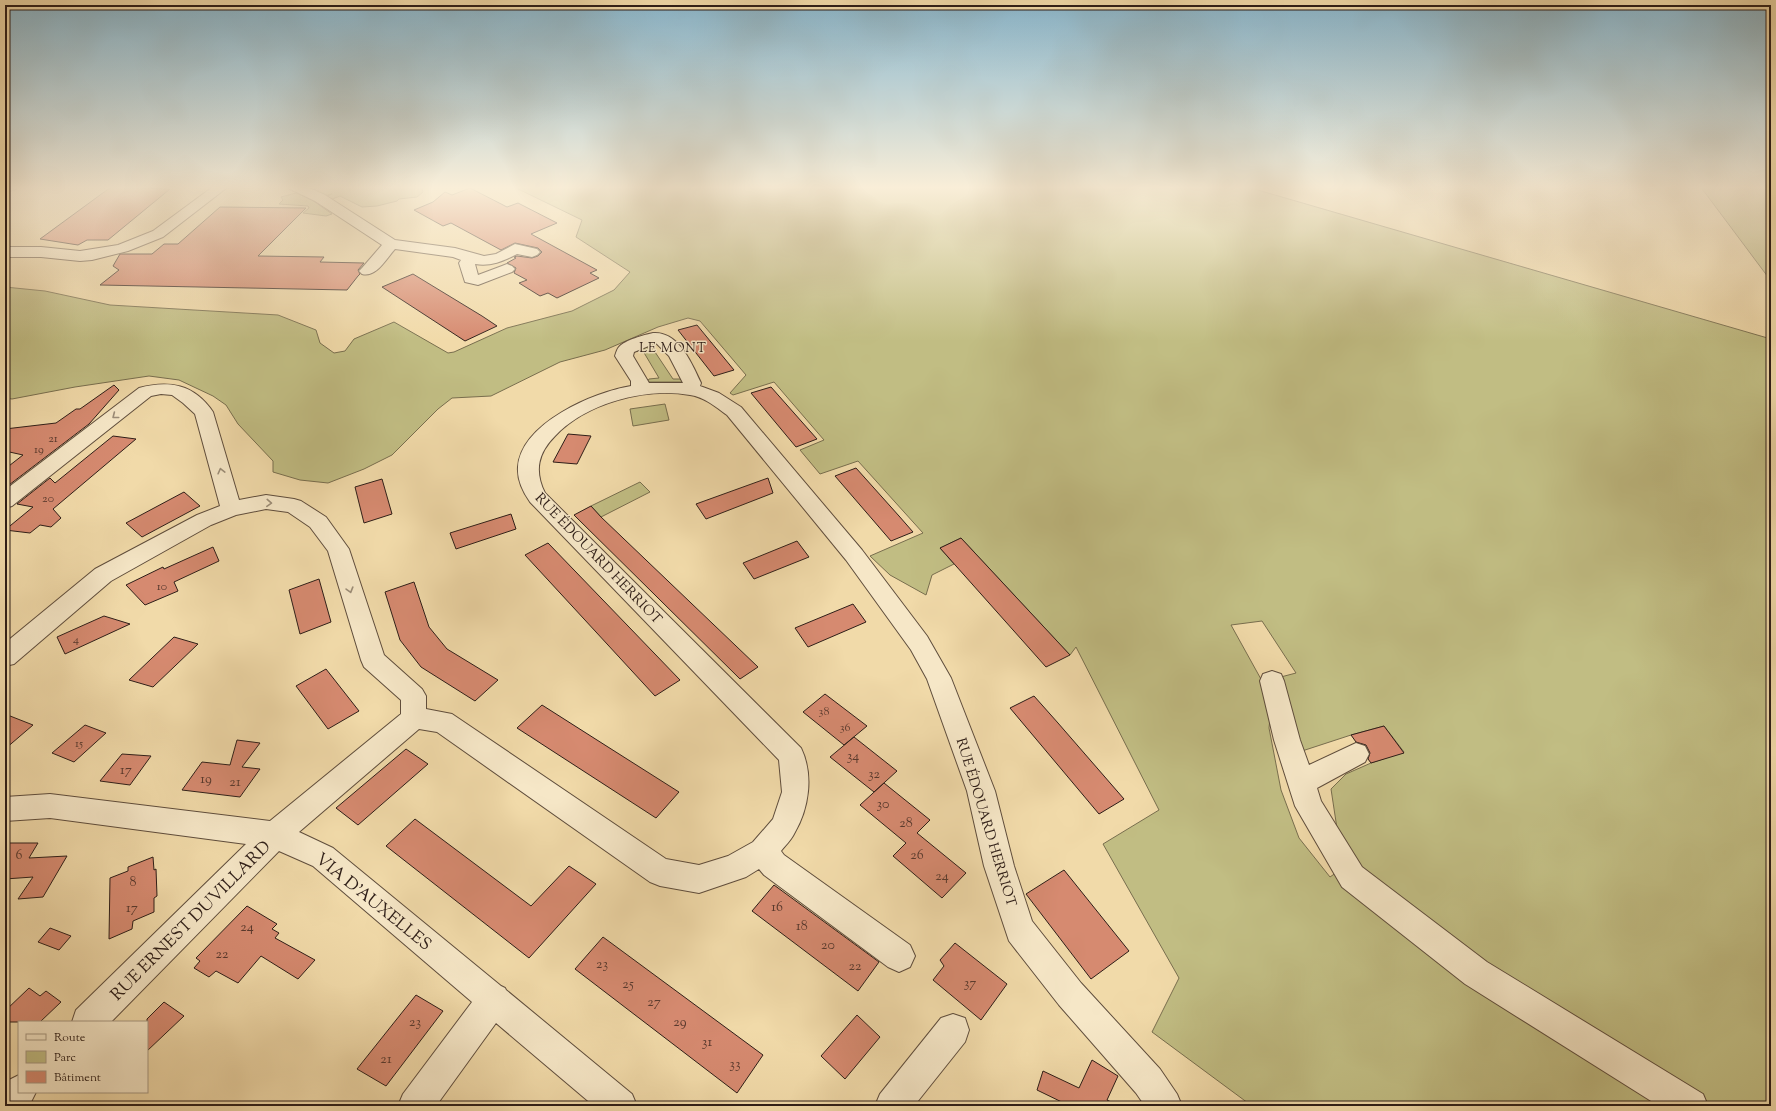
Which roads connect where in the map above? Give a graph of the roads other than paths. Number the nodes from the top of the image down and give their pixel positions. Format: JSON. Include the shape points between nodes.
{"nodes":[{"id":1,"x":150,"y":238,"type":"edge"},
{"id":2,"x":382,"y":238,"type":"edge"},
{"id":3,"x":391,"y":244,"type":"junction"},
{"id":4,"x":5,"y":252,"type":"edge"},
{"id":5,"x":532,"y":252,"type":"dead end"},
{"id":6,"x":470,"y":258,"type":"junction"},
{"id":7,"x":508,"y":269,"type":"dead end"},
{"id":8,"x":367,"y":271,"type":"dead end"},
{"id":9,"x":689,"y":389,"type":"junction"},
{"id":10,"x":641,"y":390,"type":"junction"},
{"id":11,"x":5,"y":501,"type":"edge"},
{"id":12,"x":231,"y":509,"type":"junction"},
{"id":13,"x":5,"y":657,"type":"edge"},
{"id":14,"x":1272,"y":681,"type":"dead end"},
{"id":15,"x":414,"y":718,"type":"junction"},
{"id":16,"x":1356,"y":754,"type":"dead end"},
{"id":17,"x":1302,"y":782,"type":"junction"},
{"id":18,"x":5,"y":809,"type":"edge"},
{"id":19,"x":275,"y":835,"type":"junction"},
{"id":20,"x":763,"y":851,"type":"junction"},
{"id":21,"x":899,"y":956,"type":"dead end"},
{"id":22,"x":494,"y":999,"type":"junction"},
{"id":23,"x":89,"y":1021,"type":"edge"},
{"id":24,"x":953,"y":1030,"type":"dead end"},
{"id":25,"x":18,"y":1093,"type":"edge"},
{"id":26,"x":5,"y":1106,"type":"edge"},
{"id":27,"x":415,"y":1106,"type":"edge"},
{"id":28,"x":620,"y":1106,"type":"edge"},
{"id":29,"x":892,"y":1106,"type":"edge"},
{"id":30,"x":1165,"y":1106,"type":"edge"},
{"id":31,"x":1691,"y":1106,"type":"edge"}],
"edges":[{"from":1,"to":4,"type":"street","via":[[123,248],[92,255]]},
{"from":2,"to":3,"type":"street"},
{"from":3,"to":6,"type":"street","via":[[455,253]]},
{"from":3,"to":8,"type":"street"},
{"from":5,"to":6,"type":"street","via":[[515,249],[501,257],[484,261]]},
{"from":6,"to":7,"type":"street","via":[[467,263],[471,279],[478,280]]},
{"from":9,"to":10,"type":"street","name":"RUE ÉDOUARD HERRIOT"},
{"from":9,"to":10,"type":"street","via":[[692,383],[683,364],[666,340],[655,338],[626,349],[624,356],[640,381]]},
{"from":9,"to":30,"type":"street","name":"RUE ÉDOUARD HERRIOT","via":[[717,400],[734,411],[854,555],[919,643],[939,678],[980,791],[999,866],[1020,930],[1070,994],[1148,1081]]},
{"from":10,"to":20,"type":"street","name":"RUE ÉDOUARD HERRIOT","via":[[592,403],[569,414],[548,430],[532,450],[527,468],[530,484],[537,497],[792,756],[796,792],[784,826]]},
{"from":12,"to":11,"type":"street","one_way":true,"via":[[204,412],[176,390],[161,389],[145,392]]},
{"from":12,"to":13,"type":"street","via":[[204,520],[103,575]]},
{"from":12,"to":15,"type":"street","one_way":true,"via":[[266,502],[294,506],[318,522],[338,549],[373,660],[413,696]]},
{"from":14,"to":17,"type":"street","via":[[1287,740]]},
{"from":15,"to":19,"type":"street"},
{"from":15,"to":20,"type":"street","name":"RUE ÉDOUARD HERRIOT","via":[[443,722],[660,872],[699,879],[736,868]]},
{"from":16,"to":17,"type":"street"},
{"from":17,"to":31,"type":"street","via":[[1309,806],[1352,877],[1476,973]]},
{"from":18,"to":19,"type":"street","name":"VIA D'AUXELLES","via":[[50,806]]},
{"from":19,"to":22,"type":"street","name":"VIA D'AUXELLES","via":[[323,857]]},
{"from":19,"to":23,"type":"street","name":"RUE ERNEST DUVILLARD"},
{"from":20,"to":21,"type":"street","via":[[774,865]]},
{"from":22,"to":27,"type":"street"},
{"from":22,"to":28,"type":"street","name":"VIA D'AUXELLES"},
{"from":24,"to":29,"type":"street"},
{"from":25,"to":26,"type":"street"}]}
